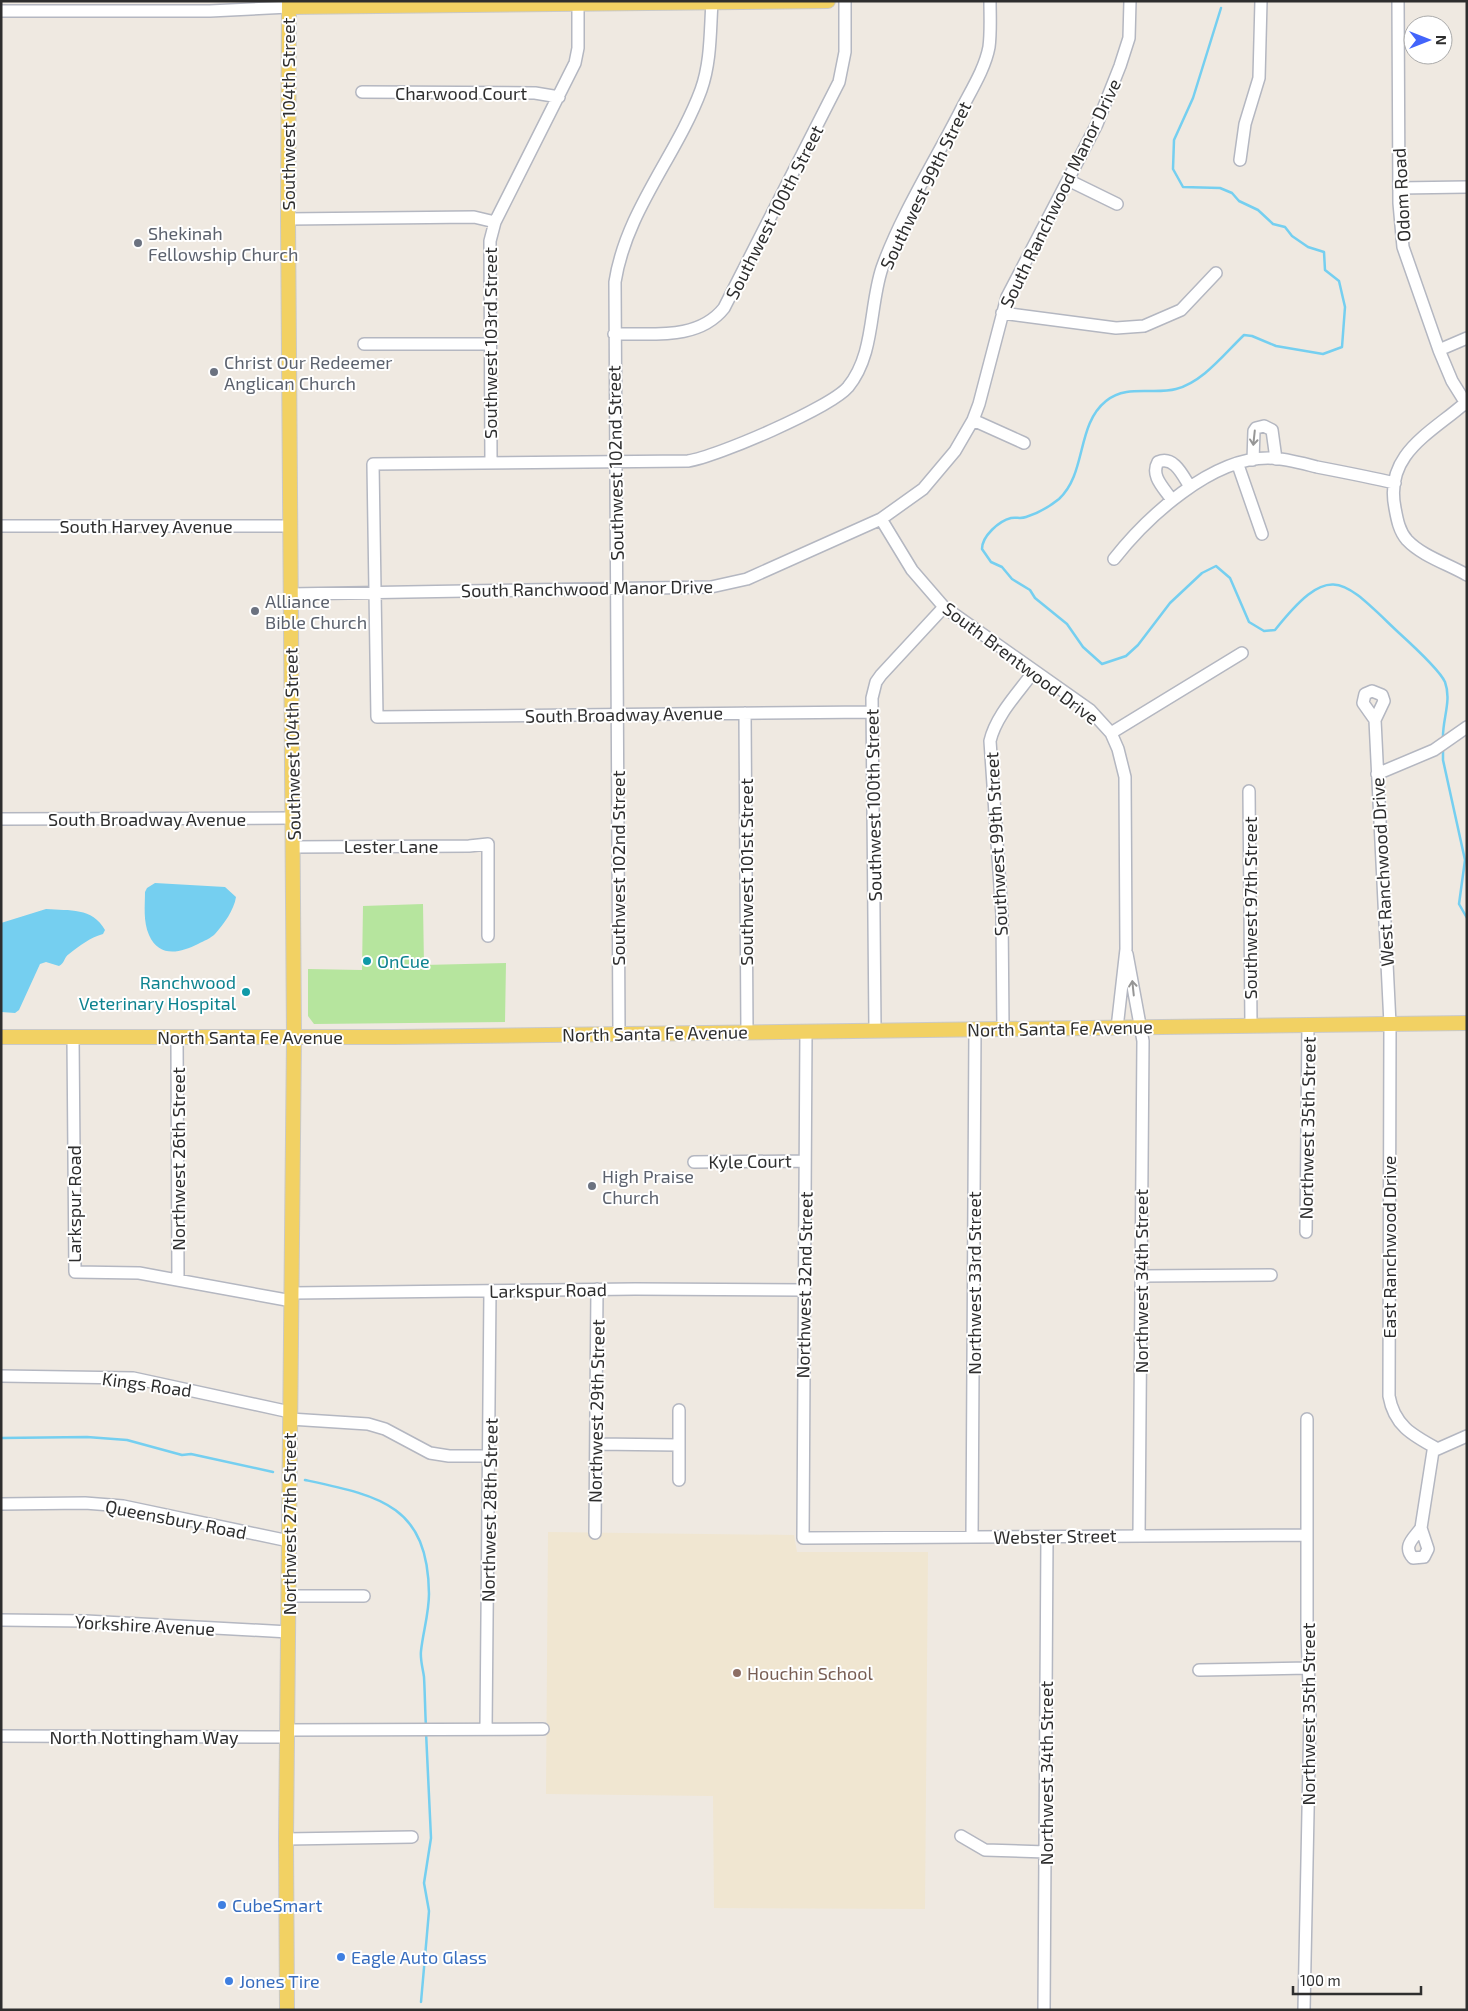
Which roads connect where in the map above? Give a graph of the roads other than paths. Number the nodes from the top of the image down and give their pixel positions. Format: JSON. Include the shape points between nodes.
{"nodes":[{"id":1,"x":828,"y":1,"type":"edge"},
{"id":2,"x":845,"y":1,"type":"edge"},
{"id":3,"x":990,"y":1,"type":"edge"},
{"id":4,"x":1130,"y":1,"type":"edge"},
{"id":5,"x":1261,"y":1,"type":"edge"},
{"id":6,"x":1398,"y":1,"type":"edge"},
{"id":7,"x":613,"y":2,"type":"edge"},
{"id":8,"x":712,"y":2,"type":"edge"},
{"id":9,"x":737,"y":2,"type":"edge"},
{"id":10,"x":494,"y":3,"type":"edge"},
{"id":11,"x":289,"y":4,"type":"edge"},
{"id":12,"x":578,"y":4,"type":"junction"},
{"id":13,"x":1,"y":11,"type":"edge"},
{"id":14,"x":362,"y":92,"type":"dead end"},
{"id":15,"x":559,"y":97,"type":"junction"},
{"id":16,"x":1240,"y":160,"type":"dead end"},
{"id":17,"x":1068,"y":180,"type":"junction"},
{"id":18,"x":1467,"y":187,"type":"edge"},
{"id":19,"x":1399,"y":188,"type":"junction"},
{"id":20,"x":1117,"y":204,"type":"dead end"},
{"id":21,"x":288,"y":219,"type":"junction"},
{"id":22,"x":495,"y":222,"type":"junction"},
{"id":23,"x":1216,"y":273,"type":"dead end"},
{"id":24,"x":1002,"y":313,"type":"junction"},
{"id":25,"x":614,"y":334,"type":"junction"},
{"id":26,"x":1467,"y":338,"type":"edge"},
{"id":27,"x":364,"y":344,"type":"dead end"},
{"id":28,"x":490,"y":344,"type":"junction"},
{"id":29,"x":1439,"y":350,"type":"junction"},
{"id":30,"x":1466,"y":404,"type":"edge"},
{"id":31,"x":973,"y":420,"type":"junction"},
{"id":32,"x":1024,"y":443,"type":"dead end"},
{"id":33,"x":1276,"y":459,"type":"junction"},
{"id":34,"x":1253,"y":460,"type":"junction"},
{"id":35,"x":491,"y":462,"type":"junction"},
{"id":36,"x":616,"y":462,"type":"junction"},
{"id":37,"x":1238,"y":465,"type":"junction"},
{"id":38,"x":1394,"y":483,"type":"junction"},
{"id":39,"x":1190,"y":487,"type":"junction"},
{"id":40,"x":1172,"y":500,"type":"junction"},
{"id":41,"x":881,"y":519,"type":"junction"},
{"id":42,"x":1,"y":526,"type":"edge"},
{"id":43,"x":290,"y":526,"type":"junction"},
{"id":44,"x":1262,"y":534,"type":"dead end"},
{"id":45,"x":1114,"y":560,"type":"dead end"},
{"id":46,"x":1467,"y":575,"type":"edge"},
{"id":47,"x":616,"y":590,"type":"junction"},
{"id":48,"x":375,"y":592,"type":"junction"},
{"id":49,"x":290,"y":594,"type":"junction"},
{"id":50,"x":944,"y":607,"type":"junction"},
{"id":51,"x":1242,"y":653,"type":"dead end"},
{"id":52,"x":1034,"y":671,"type":"junction"},
{"id":53,"x":745,"y":712,"type":"junction"},
{"id":54,"x":872,"y":712,"type":"junction"},
{"id":55,"x":617,"y":714,"type":"junction"},
{"id":56,"x":1375,"y":720,"type":"dead end"},
{"id":57,"x":1464,"y":730,"type":"edge"},
{"id":58,"x":1111,"y":733,"type":"junction"},
{"id":59,"x":1377,"y":774,"type":"junction"},
{"id":60,"x":1249,"y":791,"type":"dead end"},
{"id":61,"x":293,"y":818,"type":"junction"},
{"id":62,"x":1,"y":819,"type":"edge"},
{"id":63,"x":293,"y":847,"type":"junction"},
{"id":64,"x":488,"y":936,"type":"dead end"},
{"id":65,"x":1126,"y":949,"type":"junction"},
{"id":66,"x":1467,"y":1023,"type":"edge"},
{"id":67,"x":1390,"y":1024,"type":"junction"},
{"id":68,"x":1308,"y":1025,"type":"junction"},
{"id":69,"x":1251,"y":1026,"type":"junction"},
{"id":70,"x":1140,"y":1027,"type":"junction"},
{"id":71,"x":1117,"y":1028,"type":"junction"},
{"id":72,"x":975,"y":1029,"type":"junction"},
{"id":73,"x":1003,"y":1029,"type":"junction"},
{"id":74,"x":875,"y":1030,"type":"junction"},
{"id":75,"x":806,"y":1031,"type":"junction"},
{"id":76,"x":747,"y":1032,"type":"junction"},
{"id":77,"x":619,"y":1033,"type":"junction"},
{"id":78,"x":1,"y":1037,"type":"edge"},
{"id":79,"x":73,"y":1037,"type":"junction"},
{"id":80,"x":177,"y":1038,"type":"junction"},
{"id":81,"x":294,"y":1038,"type":"junction"},
{"id":82,"x":805,"y":1161,"type":"junction"},
{"id":83,"x":694,"y":1162,"type":"dead end"},
{"id":84,"x":1306,"y":1232,"type":"dead end"},
{"id":85,"x":1271,"y":1275,"type":"dead end"},
{"id":86,"x":1141,"y":1276,"type":"junction"},
{"id":87,"x":178,"y":1280,"type":"junction"},
{"id":88,"x":597,"y":1289,"type":"junction"},
{"id":89,"x":804,"y":1290,"type":"junction"},
{"id":90,"x":490,"y":1291,"type":"junction"},
{"id":91,"x":292,"y":1297,"type":"junction"},
{"id":92,"x":1,"y":1376,"type":"edge"},
{"id":93,"x":679,"y":1410,"type":"dead end"},
{"id":94,"x":290,"y":1416,"type":"junction"},
{"id":95,"x":1307,"y":1419,"type":"dead end"},
{"id":96,"x":1467,"y":1436,"type":"edge"},
{"id":97,"x":596,"y":1444,"type":"junction"},
{"id":98,"x":678,"y":1444,"type":"junction"},
{"id":99,"x":1436,"y":1448,"type":"junction"},
{"id":100,"x":489,"y":1456,"type":"junction"},
{"id":101,"x":678,"y":1480,"type":"dead end"},
{"id":102,"x":1,"y":1504,"type":"edge"},
{"id":103,"x":1421,"y":1528,"type":"dead end"},
{"id":104,"x":595,"y":1533,"type":"dead end"},
{"id":105,"x":1306,"y":1535,"type":"junction"},
{"id":106,"x":1047,"y":1536,"type":"junction"},
{"id":107,"x":1139,"y":1536,"type":"junction"},
{"id":108,"x":972,"y":1537,"type":"junction"},
{"id":109,"x":803,"y":1538,"type":"joint"},
{"id":110,"x":289,"y":1541,"type":"junction"},
{"id":111,"x":289,"y":1596,"type":"junction"},
{"id":112,"x":364,"y":1596,"type":"dead end"},
{"id":113,"x":1,"y":1620,"type":"edge"},
{"id":114,"x":289,"y":1632,"type":"junction"},
{"id":115,"x":1309,"y":1668,"type":"junction"},
{"id":116,"x":1199,"y":1670,"type":"dead end"},
{"id":117,"x":486,"y":1729,"type":"junction"},
{"id":118,"x":543,"y":1729,"type":"dead end"},
{"id":119,"x":287,"y":1734,"type":"junction"},
{"id":120,"x":1,"y":1736,"type":"edge"},
{"id":121,"x":962,"y":1836,"type":"dead end"},
{"id":122,"x":412,"y":1837,"type":"dead end"},
{"id":123,"x":286,"y":1839,"type":"junction"},
{"id":124,"x":1046,"y":1852,"type":"junction"},
{"id":125,"x":287,"y":2010,"type":"edge"},
{"id":126,"x":1044,"y":2010,"type":"edge"},
{"id":127,"x":1304,"y":2010,"type":"edge"}],
"edges":[{"from":1,"to":9,"type":"main road"},
{"from":2,"to":25,"type":"street","name":"Southwest 100th Street","via":[[845,52],[839,82],[724,308],[707,324],[694,330]]},
{"from":3,"to":36,"type":"street","name":"Southwest 99th Street","via":[[986,56],[888,253],[878,280],[864,358],[848,386],[829,402],[808,413],[705,458]]},
{"from":4,"to":17,"type":"street","name":"South Ranchwood Manor Drive","via":[[1126,50],[1097,124]]},
{"from":5,"to":16,"type":"street","via":[[1259,78],[1245,124]]},
{"from":6,"to":19,"type":"street","name":"Odom Road"},
{"from":7,"to":8,"type":"main road"},
{"from":7,"to":12,"type":"main road"},
{"from":8,"to":9,"type":"main road"},
{"from":8,"to":25,"type":"street","name":"Southwest 102nd Street","via":[[708,58],[701,89],[621,254],[614,282]]},
{"from":10,"to":11,"type":"main road"},
{"from":10,"to":12,"type":"main road"},
{"from":11,"to":13,"type":"street","via":[[210,10]]},
{"from":11,"to":21,"type":"main road","name":"Southwest 104th Street"},
{"from":12,"to":15,"type":"street","name":"Southwest 103rd Street","via":[[577,58]]},
{"from":14,"to":15,"type":"street","name":"Charwood Court","via":[[535,93]]},
{"from":15,"to":22,"type":"street","name":"Southwest 103rd Street"},
{"from":17,"to":20,"type":"street"},
{"from":17,"to":24,"type":"street","name":"South Ranchwood Manor Drive","via":[[1020,268]]},
{"from":18,"to":19,"type":"street"},
{"from":19,"to":29,"type":"street","name":"Odom Road","via":[[1404,255]]},
{"from":21,"to":22,"type":"street","via":[[474,217]]},
{"from":21,"to":43,"type":"main road","name":"Southwest 104th Street"},
{"from":22,"to":28,"type":"street","name":"Southwest 103rd Street","via":[[489,248]]},
{"from":23,"to":24,"type":"street","via":[[1182,310],[1144,326],[1116,328]]},
{"from":24,"to":31,"type":"street","name":"South Ranchwood Manor Drive"},
{"from":25,"to":36,"type":"street","name":"Southwest 102nd Street"},
{"from":26,"to":29,"type":"street"},
{"from":27,"to":28,"type":"street"},
{"from":28,"to":35,"type":"street","name":"Southwest 103rd Street"},
{"from":29,"to":30,"type":"street","name":"Odom Road"},
{"from":30,"to":38,"type":"street","via":[[1410,449],[1400,464]]},
{"from":31,"to":32,"type":"street"},
{"from":31,"to":41,"type":"street","name":"South Ranchwood Manor Drive","via":[[934,478],[911,499]]},
{"from":33,"to":34,"type":"street"},
{"from":33,"to":34,"type":"street","one_way":true,"via":[[1272,430],[1264,426],[1254,431]]},
{"from":33,"to":38,"type":"street"},
{"from":34,"to":37,"type":"street"},
{"from":35,"to":36,"type":"street"},
{"from":35,"to":48,"type":"street","via":[[373,464]]},
{"from":36,"to":47,"type":"street","name":"Southwest 102nd Street"},
{"from":37,"to":39,"type":"street"},
{"from":37,"to":44,"type":"street"},
{"from":38,"to":46,"type":"street","via":[[1394,504],[1403,536],[1423,552]]},
{"from":39,"to":40,"type":"street"},
{"from":39,"to":40,"type":"street","via":[[1171,462],[1158,462],[1156,477]]},
{"from":40,"to":45,"type":"street","via":[[1135,532]]},
{"from":41,"to":47,"type":"street","name":"South Ranchwood Manor Drive","via":[[764,572],[729,584],[695,589]]},
{"from":41,"to":50,"type":"street","name":"South Brentwood Drive","via":[[912,570]]},
{"from":42,"to":43,"type":"street","name":"South Harvey Avenue"},
{"from":43,"to":49,"type":"main road","name":"Southwest 104th Street"},
{"from":47,"to":48,"type":"street","name":"South Ranchwood Manor Drive"},
{"from":47,"to":55,"type":"street","name":"Southwest 102nd Street"},
{"from":48,"to":49,"type":"street","name":"South Ranchwood Manor Drive"},
{"from":48,"to":55,"type":"street","name":"South Broadway Avenue","via":[[377,717]]},
{"from":49,"to":61,"type":"main road","name":"Southwest 104th Street"},
{"from":50,"to":52,"type":"street","name":"South Brentwood Drive"},
{"from":50,"to":54,"type":"street","name":"Southwest 100th Street","via":[[882,674],[874,690]]},
{"from":51,"to":58,"type":"street"},
{"from":52,"to":58,"type":"street","name":"South Brentwood Drive","via":[[1090,710]]},
{"from":52,"to":73,"type":"street","name":"Southwest 99th Street","via":[[1003,714],[990,741],[1002,915]]},
{"from":53,"to":54,"type":"street","name":"South Broadway Avenue"},
{"from":53,"to":55,"type":"street","name":"South Broadway Avenue"},
{"from":53,"to":76,"type":"street","name":"Southwest 101st Street"},
{"from":54,"to":74,"type":"street","name":"Southwest 100th Street"},
{"from":55,"to":77,"type":"street","name":"Southwest 102nd Street"},
{"from":56,"to":59,"type":"street","name":"West Ranchwood Drive"},
{"from":57,"to":59,"type":"street","via":[[1434,750]]},
{"from":58,"to":65,"type":"street","name":"South Brentwood Drive","via":[[1125,776]]},
{"from":59,"to":67,"type":"street","name":"West Ranchwood Drive"},
{"from":60,"to":69,"type":"street","name":"Southwest 97th Street"},
{"from":61,"to":62,"type":"street","name":"South Broadway Avenue"},
{"from":61,"to":63,"type":"main road","name":"Southwest 104th Street"},
{"from":63,"to":64,"type":"street","name":"Lester Lane","via":[[488,844]]},
{"from":63,"to":81,"type":"main road","name":"Southwest 104th Street"},
{"from":70,"to":65,"type":"street","name":"Northwest 34th Street","one_way":true},
{"from":65,"to":71,"type":"street"},
{"from":66,"to":67,"type":"main road","name":"North Santa Fe Avenue"},
{"from":67,"to":68,"type":"main road","name":"North Santa Fe Avenue"},
{"from":67,"to":99,"type":"street","name":"East Ranchwood Drive","via":[[1389,1396],[1399,1424]]},
{"from":68,"to":69,"type":"main road","name":"North Santa Fe Avenue"},
{"from":68,"to":84,"type":"street","name":"Northwest 35th Street"},
{"from":69,"to":70,"type":"main road","name":"North Santa Fe Avenue"},
{"from":70,"to":71,"type":"main road","name":"North Santa Fe Avenue"},
{"from":70,"to":86,"type":"street","name":"Northwest 34th Street","via":[[1143,1050]]},
{"from":71,"to":73,"type":"main road","name":"North Santa Fe Avenue"},
{"from":72,"to":73,"type":"main road","name":"North Santa Fe Avenue"},
{"from":72,"to":74,"type":"main road","name":"North Santa Fe Avenue"},
{"from":72,"to":108,"type":"street","name":"Northwest 33rd Street"},
{"from":74,"to":75,"type":"main road","name":"North Santa Fe Avenue"},
{"from":75,"to":76,"type":"main road","name":"North Santa Fe Avenue"},
{"from":75,"to":82,"type":"street","name":"Northwest 32nd Street"},
{"from":76,"to":77,"type":"main road","name":"North Santa Fe Avenue"},
{"from":77,"to":81,"type":"main road","name":"North Santa Fe Avenue"},
{"from":78,"to":79,"type":"main road","name":"North Santa Fe Avenue"},
{"from":79,"to":80,"type":"main road","name":"North Santa Fe Avenue"},
{"from":79,"to":87,"type":"street","name":"Larkspur Road","via":[[74,1272],[139,1273]]},
{"from":80,"to":81,"type":"main road","name":"North Santa Fe Avenue"},
{"from":80,"to":87,"type":"street","name":"Northwest 26th Street"},
{"from":81,"to":91,"type":"main road","name":"Northwest 27th Street"},
{"from":82,"to":83,"type":"street","name":"Kyle Court"},
{"from":82,"to":89,"type":"street","name":"Northwest 32nd Street"},
{"from":85,"to":86,"type":"street"},
{"from":86,"to":107,"type":"street","name":"Northwest 34th Street"},
{"from":87,"to":91,"type":"street","name":"Larkspur Road"},
{"from":88,"to":89,"type":"street","name":"Larkspur Road"},
{"from":88,"to":90,"type":"street","name":"Larkspur Road"},
{"from":88,"to":97,"type":"street","name":"Northwest 29th Street"},
{"from":89,"to":109,"type":"street","name":"Northwest 32nd Street"},
{"from":90,"to":91,"type":"street","name":"Larkspur Road"},
{"from":90,"to":100,"type":"street","name":"Northwest 28th Street"},
{"from":91,"to":94,"type":"main road","name":"Northwest 27th Street"},
{"from":92,"to":94,"type":"street","name":"Kings Road","via":[[132,1378]]},
{"from":93,"to":98,"type":"street"},
{"from":94,"to":100,"type":"street","name":"Kings Road","via":[[368,1424],[430,1452],[449,1456]]},
{"from":94,"to":110,"type":"main road","name":"Northwest 27th Street"},
{"from":95,"to":105,"type":"street","name":"Northwest 35th Street"},
{"from":96,"to":99,"type":"street"},
{"from":97,"to":98,"type":"street"},
{"from":97,"to":104,"type":"street","name":"Northwest 29th Street"},
{"from":98,"to":101,"type":"street"},
{"from":99,"to":103,"type":"street","via":[[1431,1455]]},
{"from":100,"to":117,"type":"street","name":"Northwest 28th Street"},
{"from":102,"to":110,"type":"street","name":"Queensbury Road","via":[[123,1506]]},
{"from":105,"to":107,"type":"street","name":"Webster Street"},
{"from":105,"to":115,"type":"street","name":"Northwest 35th Street"},
{"from":106,"to":107,"type":"street","name":"Webster Street"},
{"from":106,"to":108,"type":"street","name":"Webster Street"},
{"from":106,"to":124,"type":"street","name":"Northwest 34th Street"},
{"from":108,"to":109,"type":"street","name":"Webster Street"},
{"from":110,"to":111,"type":"main road","name":"Northwest 27th Street"},
{"from":111,"to":112,"type":"street"},
{"from":111,"to":114,"type":"main road","name":"Northwest 27th Street"},
{"from":113,"to":114,"type":"street","name":"Yorkshire Avenue","via":[[86,1621]]},
{"from":114,"to":119,"type":"main road","name":"Northwest 27th Street"},
{"from":115,"to":116,"type":"street"},
{"from":115,"to":127,"type":"street","name":"Northwest 35th Street"},
{"from":117,"to":118,"type":"street","name":"North Nottingham Way"},
{"from":117,"to":119,"type":"street","name":"North Nottingham Way"},
{"from":119,"to":120,"type":"street","name":"North Nottingham Way"},
{"from":119,"to":123,"type":"main road","name":"Northwest 27th Street"},
{"from":121,"to":124,"type":"street","via":[[985,1850]]},
{"from":122,"to":123,"type":"street"},
{"from":123,"to":125,"type":"main road","name":"Northwest 27th Street"},
{"from":124,"to":126,"type":"street","name":"Northwest 34th Street"}]}
